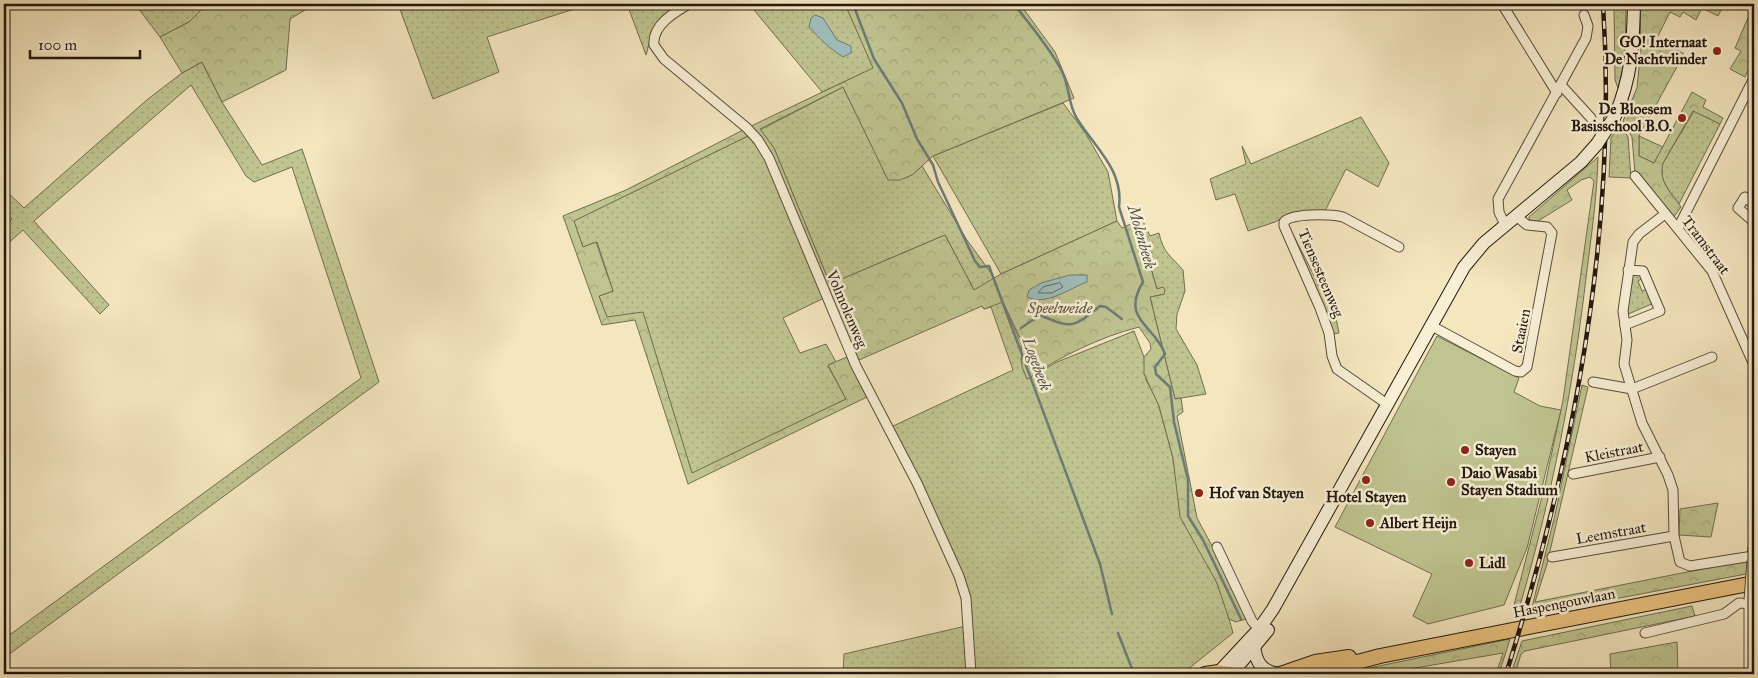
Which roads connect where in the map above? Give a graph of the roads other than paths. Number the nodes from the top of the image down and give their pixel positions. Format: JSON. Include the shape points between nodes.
{"nodes":[{"id":1,"x":689,"y":4,"type":"edge"},
{"id":2,"x":1502,"y":4,"type":"edge"},
{"id":3,"x":1634,"y":4,"type":"edge"},
{"id":4,"x":1584,"y":14,"type":"dead end"},
{"id":5,"x":1753,"y":84,"type":"edge"},
{"id":6,"x":1559,"y":89,"type":"junction"},
{"id":7,"x":1591,"y":118,"type":"dead end"},
{"id":8,"x":1635,"y":176,"type":"dead end"},
{"id":9,"x":1754,"y":205,"type":"edge"},
{"id":10,"x":1665,"y":214,"type":"junction"},
{"id":11,"x":1516,"y":216,"type":"junction"},
{"id":12,"x":1754,"y":222,"type":"edge"},
{"id":13,"x":1505,"y":225,"type":"junction"},
{"id":14,"x":1678,"y":228,"type":"junction"},
{"id":15,"x":1399,"y":247,"type":"dead end"},
{"id":16,"x":1628,"y":270,"type":"junction"},
{"id":17,"x":1625,"y":325,"type":"junction"},
{"id":18,"x":1430,"y":326,"type":"junction"},
{"id":19,"x":1712,"y":357,"type":"dead end"},
{"id":20,"x":1754,"y":365,"type":"edge"},
{"id":21,"x":1593,"y":382,"type":"dead end"},
{"id":22,"x":1632,"y":389,"type":"junction"},
{"id":23,"x":1387,"y":404,"type":"junction"},
{"id":24,"x":1660,"y":457,"type":"junction"},
{"id":25,"x":1573,"y":474,"type":"dead end"},
{"id":26,"x":1674,"y":536,"type":"junction"},
{"id":27,"x":1217,"y":547,"type":"dead end"},
{"id":28,"x":1754,"y":556,"type":"edge"},
{"id":29,"x":1552,"y":557,"type":"dead end"},
{"id":30,"x":1754,"y":583,"type":"edge"},
{"id":31,"x":1752,"y":602,"type":"edge"},
{"id":32,"x":1261,"y":632,"type":"junction"},
{"id":33,"x":1645,"y":633,"type":"dead end"},
{"id":34,"x":1254,"y":646,"type":"junction"},
{"id":35,"x":1380,"y":656,"type":"junction"},
{"id":36,"x":1327,"y":672,"type":"edge"},
{"id":37,"x":1218,"y":673,"type":"edge"},
{"id":38,"x":972,"y":674,"type":"edge"},
{"id":39,"x":1236,"y":674,"type":"edge"},
{"id":40,"x":1281,"y":674,"type":"edge"},
{"id":41,"x":1313,"y":674,"type":"edge"},
{"id":42,"x":1750,"y":674,"type":"edge"}],
"edges":[{"from":1,"to":38,"type":"street","name":"Volmolenweg","via":[[658,28],[654,41],[656,50],[747,128],[769,158],[856,366],[921,491],[959,576],[967,605]]},
{"from":2,"to":6,"type":"street"},
{"from":3,"to":11,"type":"main road","bridge":true,"via":[[1629,76],[1609,127],[1592,150]]},
{"from":4,"to":6,"type":"street","via":[[1588,26],[1586,38]]},
{"from":5,"to":14,"type":"street"},
{"from":6,"to":7,"type":"street"},
{"from":6,"to":13,"type":"street","via":[[1498,199]]},
{"from":8,"to":10,"type":"street","name":"Tramstraat"},
{"from":9,"to":12,"type":"street","via":[[1745,197],[1738,208]]},
{"from":10,"to":14,"type":"street","name":"Tramstraat"},
{"from":10,"to":16,"type":"street","via":[[1632,242]]},
{"from":11,"to":13,"type":"main road"},
{"from":11,"to":18,"type":"street","name":"Staaien","via":[[1527,225],[1547,227],[1552,233],[1527,367],[1521,372],[1516,371]]},
{"from":13,"to":18,"type":"main road","via":[[1464,267]]},
{"from":14,"to":20,"type":"street","name":"Tramstraat","via":[[1719,283]]},
{"from":15,"to":23,"type":"street","name":"Tiensesteenweg","via":[[1334,214],[1291,217],[1284,222],[1326,325],[1337,369]]},
{"from":16,"to":17,"type":"street","via":[[1623,311]]},
{"from":16,"to":17,"type":"street","via":[[1643,271],[1660,310]]},
{"from":17,"to":22,"type":"street","via":[[1624,364]]},
{"from":18,"to":23,"type":"main road"},
{"from":19,"to":22,"type":"street"},
{"from":21,"to":22,"type":"street"},
{"from":22,"to":24,"type":"street","via":[[1642,423]]},
{"from":23,"to":32,"type":"main road","via":[[1324,519],[1315,546],[1279,613]]},
{"from":24,"to":25,"type":"street","name":"Kleistraat"},
{"from":24,"to":26,"type":"street","via":[[1673,490]]},
{"from":26,"to":28,"type":"street","via":[[1680,562],[1685,566]]},
{"from":26,"to":29,"type":"street","name":"Leemstraat"},
{"from":27,"to":32,"type":"street","via":[[1252,621]]},
{"from":28,"to":31,"type":"street","bridge":true},
{"from":30,"to":35,"type":"main road","name":"Haspengouwlaan"},
{"from":31,"to":33,"type":"street","via":[[1740,603],[1724,614]]},
{"from":31,"to":42,"type":"street"},
{"from":32,"to":34,"type":"main road"},
{"from":32,"to":37,"type":"main road"},
{"from":34,"to":39,"type":"main road","via":[[1238,666]]},
{"from":34,"to":40,"type":"main road","via":[[1260,666],[1271,673]]},
{"from":35,"to":36,"type":"main road","name":"Haspengouwlaan"},
{"from":35,"to":40,"type":"main road","name":"Haspengouwlaan","via":[[1328,659]]},
{"from":36,"to":41,"type":"main road","name":"Haspengouwlaan"}]}
